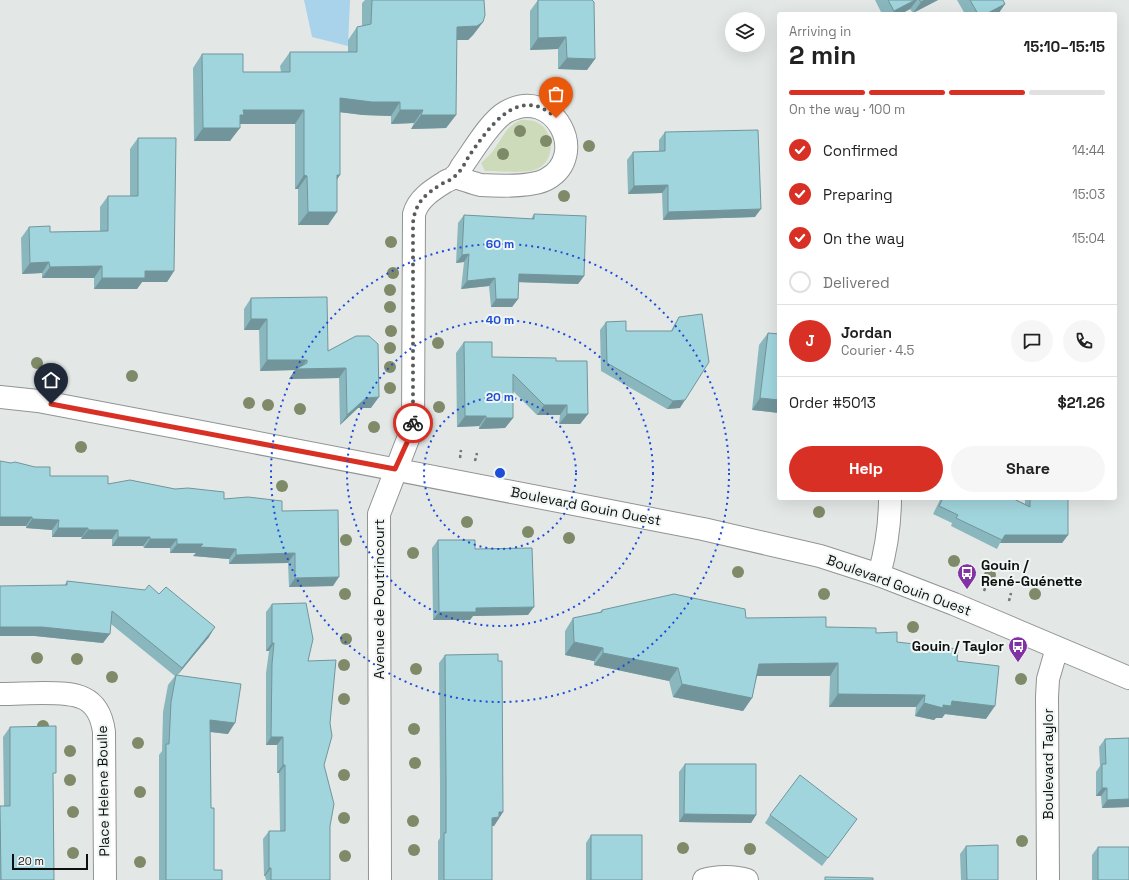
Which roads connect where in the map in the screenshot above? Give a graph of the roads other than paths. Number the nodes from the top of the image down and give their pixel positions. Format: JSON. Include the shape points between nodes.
{"nodes":[{"id":1,"x":455,"y":177,"type":"junction"},
{"id":2,"x":0,"y":397,"type":"edge"},
{"id":3,"x":395,"y":469,"type":"junction"},
{"id":4,"x":890,"y":500,"type":"edge"},
{"id":5,"x":879,"y":575,"type":"junction"},
{"id":6,"x":1057,"y":648,"type":"junction"},
{"id":7,"x":1129,"y":678,"type":"edge"},
{"id":8,"x":0,"y":694,"type":"edge"},
{"id":9,"x":105,"y":880,"type":"edge"},
{"id":10,"x":380,"y":880,"type":"edge"},
{"id":11,"x":704,"y":880,"type":"edge"},
{"id":12,"x":747,"y":880,"type":"edge"},
{"id":13,"x":1048,"y":880,"type":"edge"}],
"edges":[{"from":1,"to":1,"type":"street","name":"Avenue de Poutrincourt","via":[[480,184],[526,185],[547,179],[559,169],[564,160],[566,144],[561,126],[549,112],[541,108],[514,108],[491,126]]},
{"from":1,"to":3,"type":"street","name":"Avenue de Poutrincourt","via":[[426,196],[416,207],[414,214],[414,426]]},
{"from":2,"to":3,"type":"street","name":"Boulevard Gouin Ouest","via":[[38,401]]},
{"from":3,"to":5,"type":"street","name":"Boulevard Gouin Ouest","via":[[704,529],[820,556]]},
{"from":3,"to":10,"type":"street","name":"Avenue de Poutrincourt","via":[[379,514]]},
{"from":4,"to":5,"type":"street","via":[[887,539]]},
{"from":5,"to":6,"type":"street","name":"Boulevard Gouin Ouest"},
{"from":6,"to":7,"type":"street","name":"Boulevard Gouin Ouest"},
{"from":6,"to":13,"type":"street","name":"Boulevard Taylor","via":[[1048,679],[1047,697]]},
{"from":8,"to":9,"type":"street","name":"Place Helene Boulle","via":[[72,694],[87,700],[98,710],[104,732]]},
{"from":11,"to":12,"type":"street"}]}
